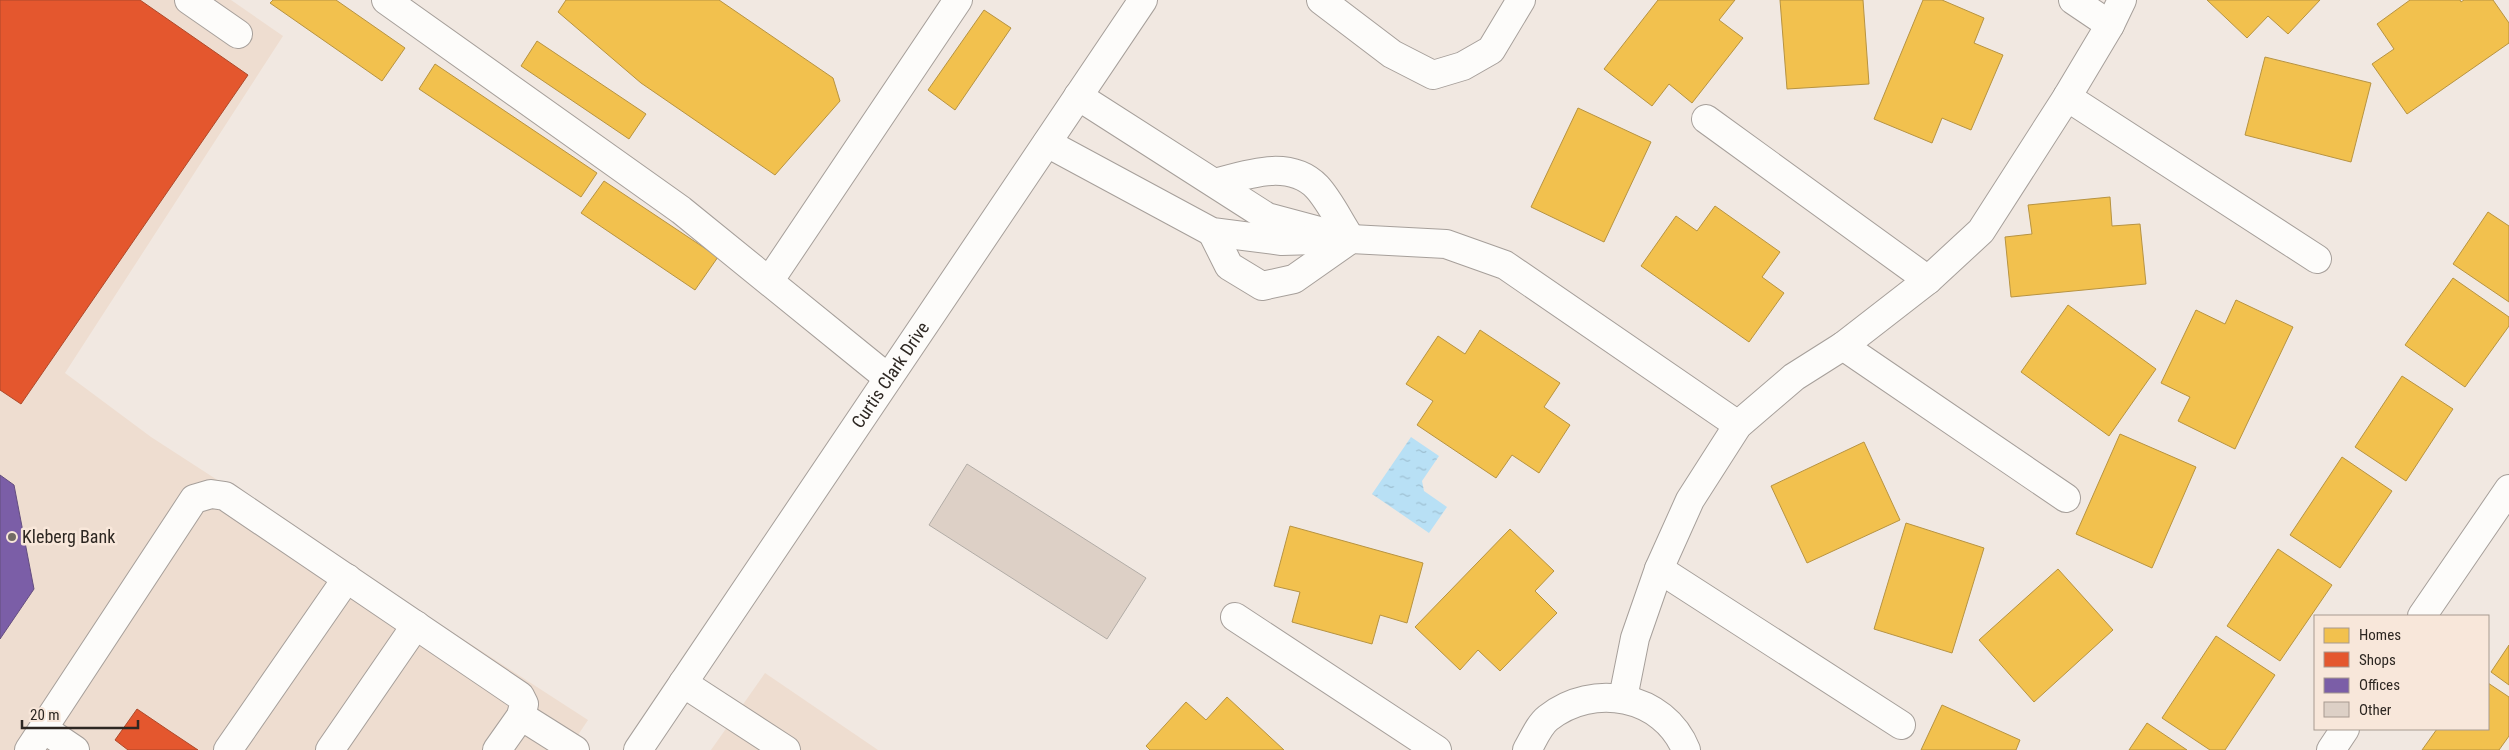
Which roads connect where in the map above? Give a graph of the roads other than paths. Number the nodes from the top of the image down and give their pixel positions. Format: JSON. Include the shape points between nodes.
{"nodes":[{"id":1,"x":188,"y":0,"type":"edge"},
{"id":2,"x":386,"y":0,"type":"edge"},
{"id":3,"x":958,"y":0,"type":"edge"},
{"id":4,"x":1142,"y":0,"type":"edge"},
{"id":5,"x":1321,"y":0,"type":"edge"},
{"id":6,"x":1521,"y":0,"type":"edge"},
{"id":7,"x":2073,"y":0,"type":"edge"},
{"id":8,"x":2122,"y":0,"type":"edge"},
{"id":9,"x":2110,"y":25,"type":"junction"},
{"id":10,"x":238,"y":34,"type":"dead end"},
{"id":11,"x":1078,"y":96,"type":"junction"},
{"id":12,"x":2067,"y":96,"type":"junction"},
{"id":13,"x":1706,"y":119,"type":"dead end"},
{"id":14,"x":1047,"y":143,"type":"junction"},
{"id":15,"x":1215,"y":183,"type":"junction"},
{"id":16,"x":1212,"y":232,"type":"junction"},
{"id":17,"x":1351,"y":239,"type":"junction"},
{"id":18,"x":2317,"y":259,"type":"dead end"},
{"id":19,"x":770,"y":280,"type":"junction"},
{"id":20,"x":1928,"y":280,"type":"junction"},
{"id":21,"x":1843,"y":346,"type":"junction"},
{"id":22,"x":888,"y":378,"type":"junction"},
{"id":23,"x":1738,"y":425,"type":"junction"},
{"id":24,"x":2508,"y":492,"type":"edge"},
{"id":25,"x":2066,"y":498,"type":"dead end"},
{"id":26,"x":1660,"y":569,"type":"junction"},
{"id":27,"x":347,"y":578,"type":"junction"},
{"id":28,"x":2423,"y":615,"type":"edge"},
{"id":29,"x":1235,"y":617,"type":"dead end"},
{"id":30,"x":416,"y":625,"type":"junction"},
{"id":31,"x":683,"y":683,"type":"junction"},
{"id":32,"x":1623,"y":698,"type":"junction"},
{"id":33,"x":521,"y":716,"type":"junction"},
{"id":34,"x":1901,"y":725,"type":"dead end"},
{"id":35,"x":2345,"y":730,"type":"edge"},
{"id":36,"x":36,"y":739,"type":"edge"},
{"id":37,"x":75,"y":750,"type":"edge"},
{"id":38,"x":228,"y":750,"type":"edge"},
{"id":39,"x":330,"y":750,"type":"edge"},
{"id":40,"x":497,"y":750,"type":"edge"},
{"id":41,"x":575,"y":750,"type":"edge"},
{"id":42,"x":638,"y":750,"type":"edge"},
{"id":43,"x":786,"y":750,"type":"edge"},
{"id":44,"x":1437,"y":750,"type":"edge"},
{"id":45,"x":1527,"y":750,"type":"edge"},
{"id":46,"x":1686,"y":750,"type":"edge"},
{"id":47,"x":2331,"y":750,"type":"edge"}],
"edges":[{"from":1,"to":10,"type":"street"},
{"from":2,"to":19,"type":"street","via":[[681,210]]},
{"from":3,"to":19,"type":"street"},
{"from":4,"to":11,"type":"street","name":"Curtis Clark Drive"},
{"from":5,"to":6,"type":"street","via":[[1392,54],[1432,74],[1462,66],[1490,50]]},
{"from":7,"to":9,"type":"street"},
{"from":8,"to":9,"type":"street"},
{"from":9,"to":12,"type":"street"},
{"from":11,"to":14,"type":"street","name":"Curtis Clark Drive"},
{"from":11,"to":15,"type":"street"},
{"from":12,"to":18,"type":"street"},
{"from":12,"to":20,"type":"street","via":[[1981,231]]},
{"from":13,"to":20,"type":"street"},
{"from":14,"to":16,"type":"street"},
{"from":14,"to":22,"type":"street","name":"Curtis Clark Drive"},
{"from":15,"to":17,"type":"street","via":[[1268,217]]},
{"from":15,"to":17,"type":"street","via":[[1262,170],[1295,173],[1317,187]]},
{"from":16,"to":17,"type":"street","via":[[1282,241]]},
{"from":16,"to":17,"type":"street","via":[[1229,266],[1262,286],[1294,279]]},
{"from":17,"to":23,"type":"street","via":[[1446,244],[1505,265]]},
{"from":19,"to":22,"type":"street"},
{"from":20,"to":21,"type":"street"},
{"from":21,"to":23,"type":"street","via":[[1794,377]]},
{"from":21,"to":25,"type":"street"},
{"from":22,"to":31,"type":"street","name":"Curtis Clark Drive"},
{"from":23,"to":26,"type":"street","via":[[1690,500]]},
{"from":24,"to":28,"type":"street"},
{"from":26,"to":32,"type":"street","via":[[1635,638]]},
{"from":26,"to":34,"type":"street"},
{"from":27,"to":30,"type":"street"},
{"from":27,"to":36,"type":"street","via":[[225,496],[211,494],[194,499]]},
{"from":27,"to":38,"type":"street"},
{"from":29,"to":44,"type":"street"},
{"from":30,"to":33,"type":"street","via":[[520,696],[524,704]]},
{"from":30,"to":39,"type":"street"},
{"from":31,"to":42,"type":"street","name":"Curtis Clark Drive"},
{"from":31,"to":43,"type":"street"},
{"from":32,"to":45,"type":"street","via":[[1592,697],[1572,702],[1546,719]]},
{"from":32,"to":46,"type":"street","via":[[1657,712],[1678,734]]},
{"from":33,"to":40,"type":"street"},
{"from":33,"to":41,"type":"street"},
{"from":35,"to":47,"type":"street"},
{"from":36,"to":37,"type":"street"}]}
